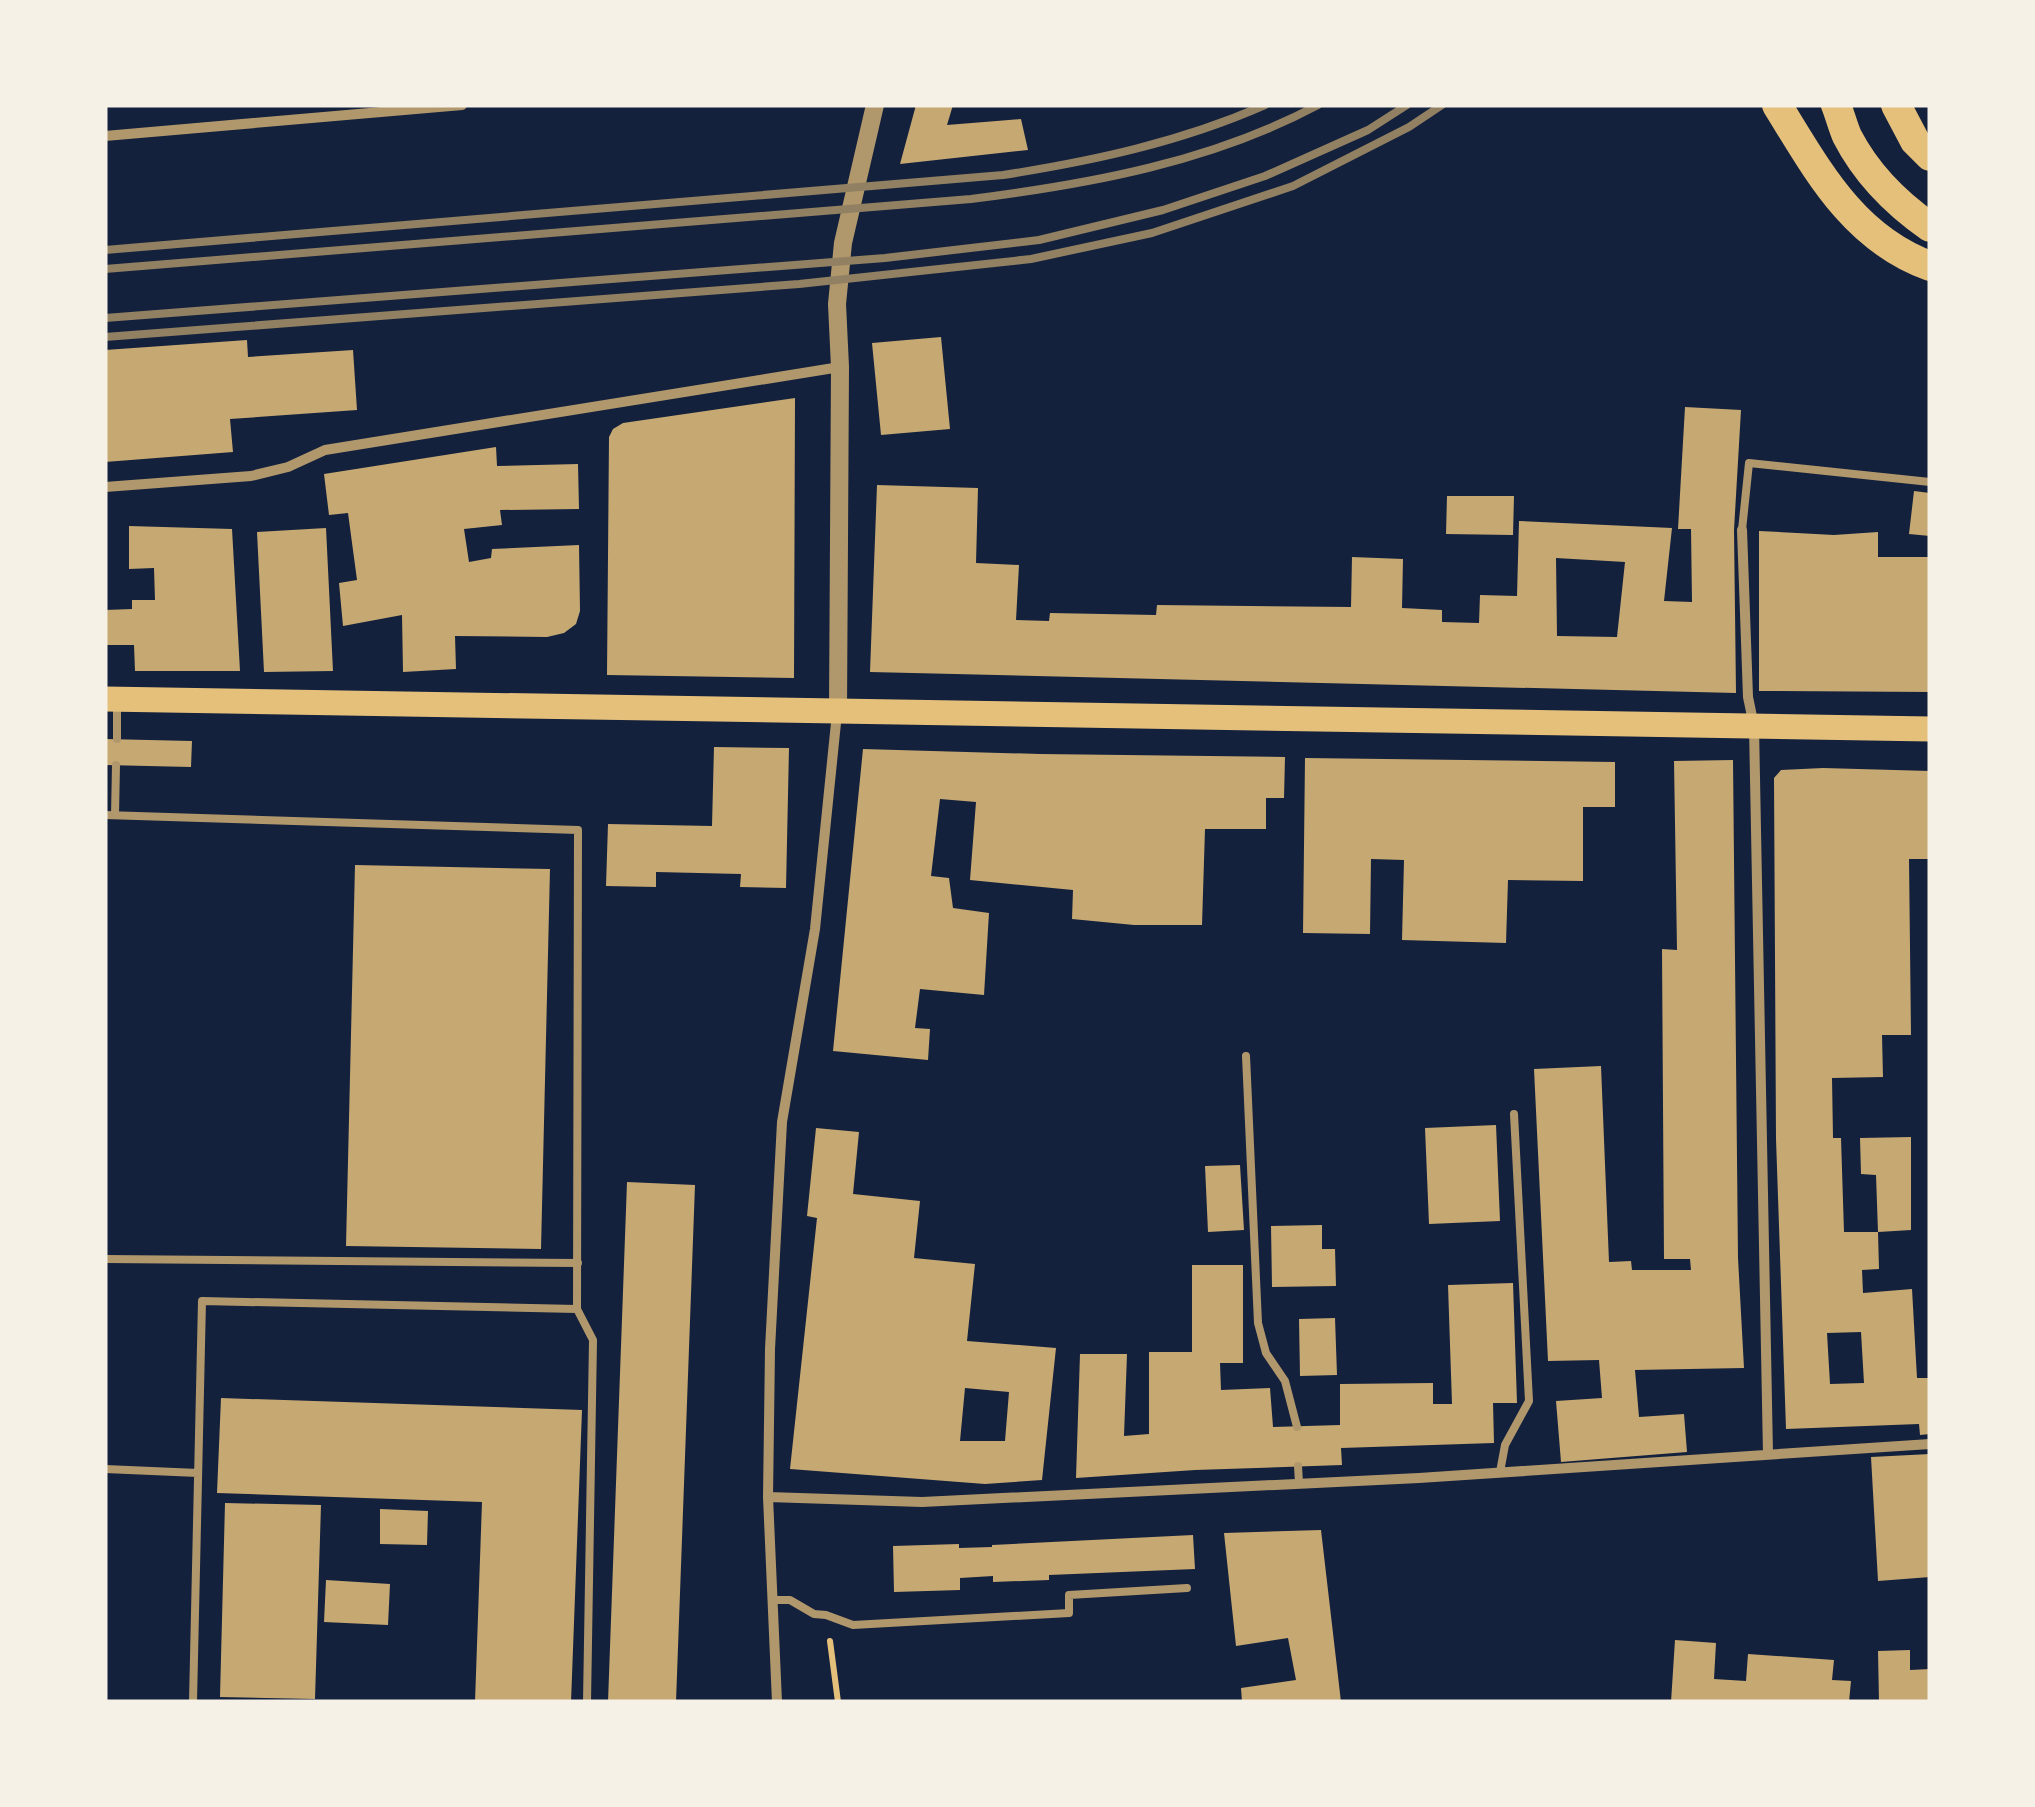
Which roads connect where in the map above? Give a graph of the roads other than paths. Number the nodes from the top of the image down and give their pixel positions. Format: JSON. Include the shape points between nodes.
{"nodes":[{"id":1,"x":462,"y":105,"type":"edge"},
{"id":2,"x":875,"y":105,"type":"edge"},
{"id":3,"x":1777,"y":105,"type":"edge"},
{"id":4,"x":1836,"y":105,"type":"edge"},
{"id":5,"x":1896,"y":105,"type":"edge"},
{"id":6,"x":105,"y":136,"type":"edge"},
{"id":7,"x":1930,"y":156,"type":"edge"},
{"id":8,"x":1930,"y":227,"type":"edge"},
{"id":9,"x":1930,"y":266,"type":"edge"},
{"id":10,"x":840,"y":367,"type":"junction"},
{"id":11,"x":1930,"y":482,"type":"edge"},
{"id":12,"x":105,"y":487,"type":"edge"},
{"id":13,"x":1742,"y":530,"type":"joint"},
{"id":14,"x":111,"y":699,"type":"edge"},
{"id":15,"x":838,"y":711,"type":"junction"},
{"id":16,"x":1754,"y":726,"type":"junction"},
{"id":17,"x":1930,"y":729,"type":"edge"},
{"id":18,"x":117,"y":739,"type":"dead end"},
{"id":19,"x":116,"y":766,"type":"dead end"},
{"id":20,"x":105,"y":815,"type":"edge"},
{"id":21,"x":116,"y":815,"type":"junction"},
{"id":22,"x":1246,"y":1056,"type":"dead end"},
{"id":23,"x":1514,"y":1114,"type":"dead end"},
{"id":24,"x":105,"y":1259,"type":"edge"},
{"id":25,"x":578,"y":1262,"type":"junction"},
{"id":26,"x":578,"y":1310,"type":"junction"},
{"id":27,"x":1297,"y":1427,"type":"dead end"},
{"id":28,"x":1930,"y":1444,"type":"edge"},
{"id":29,"x":1768,"y":1454,"type":"junction"},
{"id":30,"x":1298,"y":1466,"type":"dead end"},
{"id":31,"x":105,"y":1469,"type":"edge"},
{"id":32,"x":1500,"y":1472,"type":"junction"},
{"id":33,"x":198,"y":1473,"type":"junction"},
{"id":34,"x":1299,"y":1483,"type":"junction"},
{"id":35,"x":768,"y":1497,"type":"junction"},
{"id":36,"x":1187,"y":1588,"type":"dead end"},
{"id":37,"x":772,"y":1600,"type":"junction"},
{"id":38,"x":193,"y":1702,"type":"edge"},
{"id":39,"x":587,"y":1702,"type":"edge"},
{"id":40,"x":777,"y":1702,"type":"edge"}],
"edges":[{"from":1,"to":6,"type":"street"},
{"from":2,"to":10,"type":"street","via":[[843,243]]},
{"from":3,"to":9,"type":"highway","via":[[1847,211],[1879,239]]},
{"from":4,"to":8,"type":"highway","via":[[1874,177]]},
{"from":5,"to":7,"type":"highway"},
{"from":10,"to":12,"type":"street","via":[[325,450],[251,476]]},
{"from":10,"to":15,"type":"street"},
{"from":11,"to":13,"type":"lane","via":[[1749,463]]},
{"from":13,"to":16,"type":"street"},
{"from":14,"to":15,"type":"main road"},
{"from":14,"to":18,"type":"lane"},
{"from":15,"to":16,"type":"main road"},
{"from":15,"to":35,"type":"street","via":[[816,928],[782,1122]]},
{"from":16,"to":17,"type":"main road"},
{"from":16,"to":29,"type":"street"},
{"from":19,"to":21,"type":"lane"},
{"from":20,"to":21,"type":"lane"},
{"from":21,"to":25,"type":"lane","via":[[578,830]]},
{"from":22,"to":27,"type":"lane","via":[[1258,1323]]},
{"from":23,"to":32,"type":"lane","via":[[1529,1401]]},
{"from":24,"to":25,"type":"lane"},
{"from":25,"to":26,"type":"lane"},
{"from":26,"to":33,"type":"lane","via":[[202,1301]]},
{"from":26,"to":39,"type":"lane","via":[[594,1340]]},
{"from":28,"to":29,"type":"street"},
{"from":29,"to":32,"type":"street"},
{"from":30,"to":34,"type":"lane"},
{"from":31,"to":33,"type":"lane"},
{"from":32,"to":34,"type":"street"},
{"from":33,"to":38,"type":"lane"},
{"from":34,"to":35,"type":"street","via":[[922,1502]]},
{"from":35,"to":37,"type":"street"},
{"from":36,"to":37,"type":"lane","via":[[1069,1595],[1070,1614],[853,1625],[790,1600]]},
{"from":37,"to":40,"type":"street"}]}
